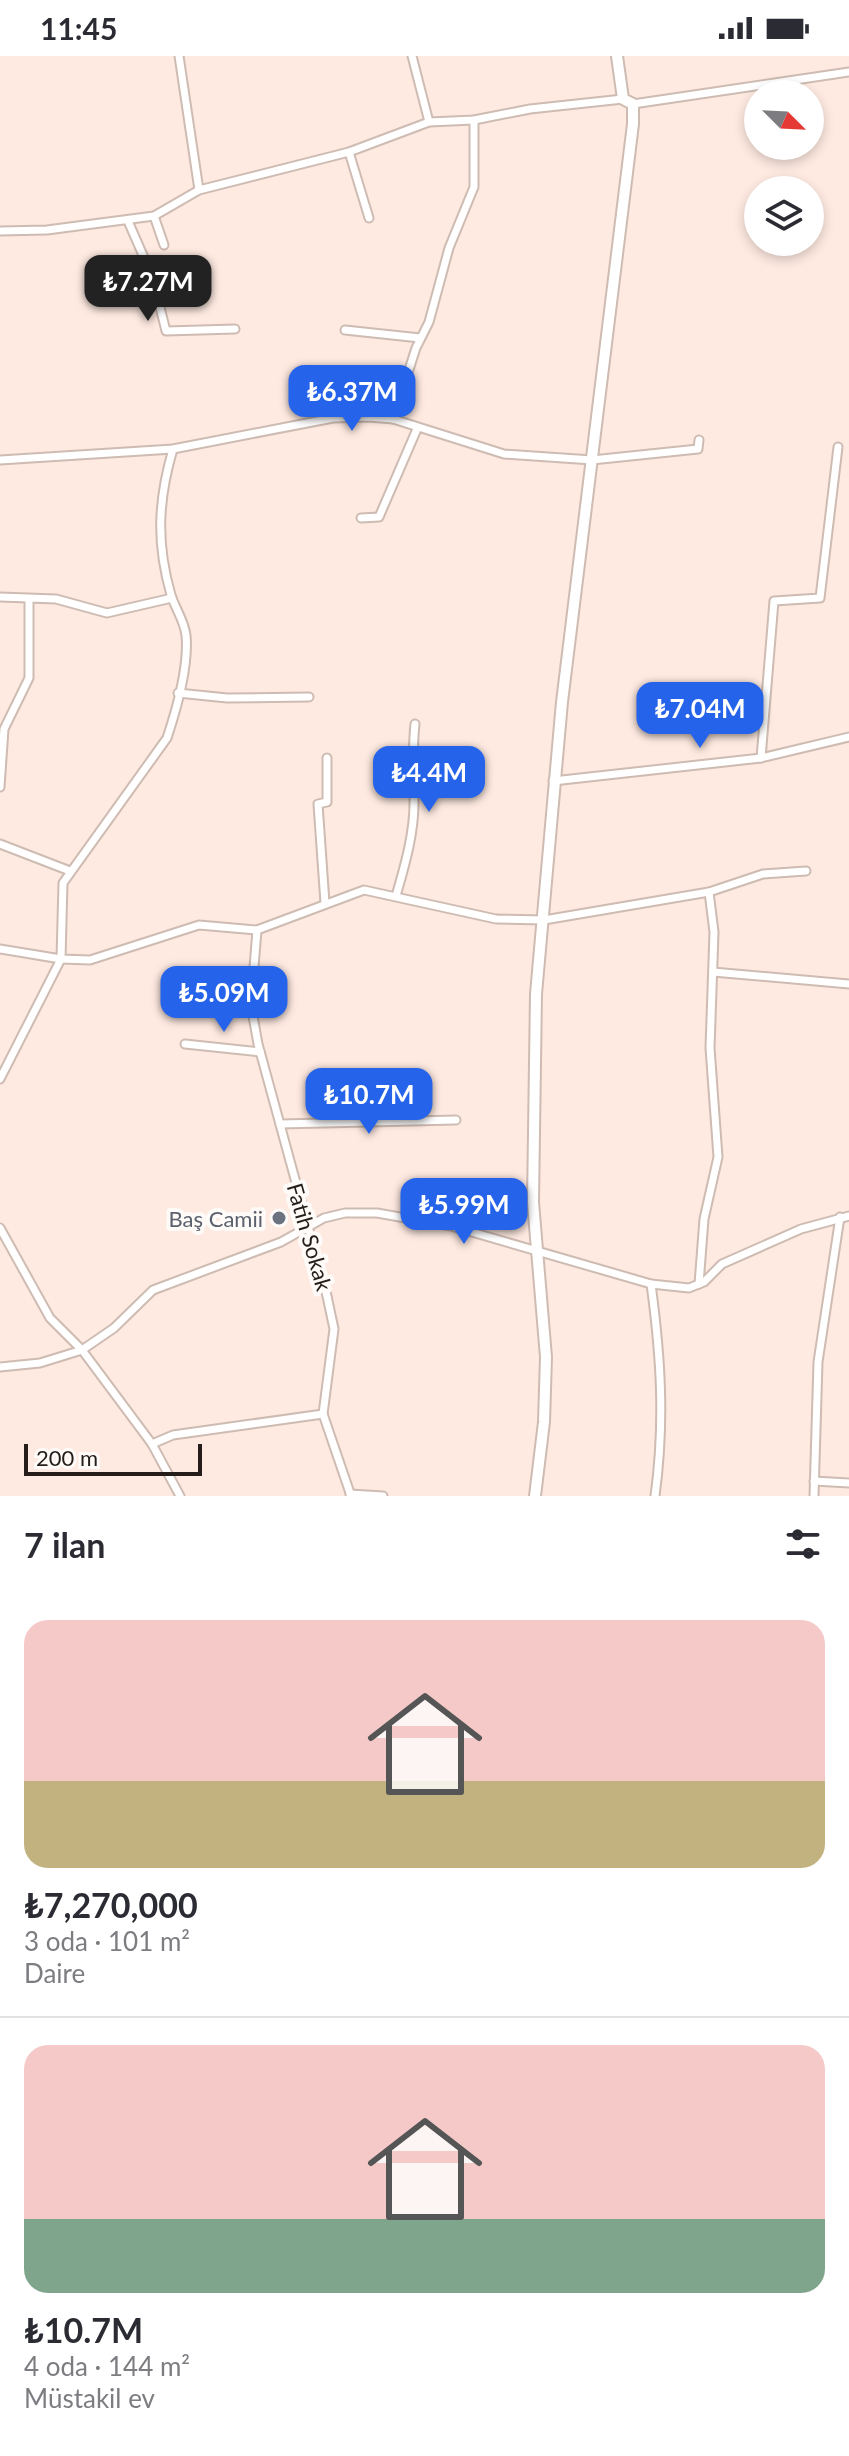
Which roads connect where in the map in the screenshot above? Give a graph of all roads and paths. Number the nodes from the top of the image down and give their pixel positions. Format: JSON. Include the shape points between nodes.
{"nodes":[{"id":1,"x":179,"y":56,"type":"edge"},
{"id":2,"x":617,"y":56,"type":"edge"},
{"id":3,"x":415,"y":57,"type":"edge"},
{"id":4,"x":849,"y":72,"type":"edge"},
{"id":5,"x":628,"y":102,"type":"junction"},
{"id":6,"x":474,"y":120,"type":"junction"},
{"id":7,"x":429,"y":122,"type":"junction"},
{"id":8,"x":349,"y":152,"type":"junction"},
{"id":9,"x":199,"y":190,"type":"junction"},
{"id":10,"x":154,"y":216,"type":"junction"},
{"id":11,"x":369,"y":218,"type":"dead end"},
{"id":12,"x":128,"y":221,"type":"junction"},
{"id":13,"x":0,"y":231,"type":"edge"},
{"id":14,"x":164,"y":245,"type":"dead end"},
{"id":15,"x":235,"y":329,"type":"dead end"},
{"id":16,"x":345,"y":330,"type":"dead end"},
{"id":17,"x":420,"y":338,"type":"junction"},
{"id":18,"x":393,"y":419,"type":"junction"},
{"id":19,"x":417,"y":429,"type":"junction"},
{"id":20,"x":699,"y":440,"type":"dead end"},
{"id":21,"x":838,"y":447,"type":"dead end"},
{"id":22,"x":173,"y":449,"type":"junction"},
{"id":23,"x":0,"y":460,"type":"edge"},
{"id":24,"x":592,"y":460,"type":"junction"},
{"id":25,"x":361,"y":518,"type":"dead end"},
{"id":26,"x":0,"y":597,"type":"edge"},
{"id":27,"x":172,"y":598,"type":"junction"},
{"id":28,"x":29,"y":600,"type":"junction"},
{"id":29,"x":178,"y":693,"type":"junction"},
{"id":30,"x":309,"y":697,"type":"dead end"},
{"id":31,"x":415,"y":724,"type":"dead end"},
{"id":32,"x":2,"y":729,"type":"edge"},
{"id":33,"x":849,"y":737,"type":"edge"},
{"id":34,"x":327,"y":758,"type":"dead end"},
{"id":35,"x":761,"y":758,"type":"junction"},
{"id":36,"x":553,"y":781,"type":"junction"},
{"id":37,"x":0,"y":787,"type":"edge"},
{"id":38,"x":0,"y":844,"type":"edge"},
{"id":39,"x":70,"y":871,"type":"junction"},
{"id":40,"x":806,"y":871,"type":"dead end"},
{"id":41,"x":709,"y":892,"type":"junction"},
{"id":42,"x":396,"y":896,"type":"junction"},
{"id":43,"x":325,"y":903,"type":"junction"},
{"id":44,"x":544,"y":920,"type":"junction"},
{"id":45,"x":257,"y":930,"type":"junction"},
{"id":46,"x":0,"y":949,"type":"edge"},
{"id":47,"x":61,"y":959,"type":"junction"},
{"id":48,"x":713,"y":972,"type":"junction"},
{"id":49,"x":849,"y":984,"type":"edge"},
{"id":50,"x":185,"y":1044,"type":"dead end"},
{"id":51,"x":260,"y":1052,"type":"junction"},
{"id":52,"x":0,"y":1079,"type":"edge"},
{"id":53,"x":456,"y":1120,"type":"dead end"},
{"id":54,"x":280,"y":1124,"type":"junction"},
{"id":55,"x":844,"y":1217,"type":"edge"},
{"id":56,"x":0,"y":1228,"type":"edge"},
{"id":57,"x":307,"y":1229,"type":"junction"},
{"id":58,"x":535,"y":1248,"type":"junction"},
{"id":59,"x":651,"y":1284,"type":"junction"},
{"id":60,"x":699,"y":1284,"type":"junction"},
{"id":61,"x":82,"y":1350,"type":"junction"},
{"id":62,"x":0,"y":1367,"type":"edge"},
{"id":63,"x":323,"y":1414,"type":"junction"},
{"id":64,"x":152,"y":1444,"type":"junction"},
{"id":65,"x":814,"y":1481,"type":"junction"},
{"id":66,"x":849,"y":1483,"type":"edge"},
{"id":67,"x":350,"y":1495,"type":"edge"},
{"id":68,"x":180,"y":1496,"type":"edge"},
{"id":69,"x":383,"y":1496,"type":"edge"},
{"id":70,"x":535,"y":1496,"type":"edge"},
{"id":71,"x":655,"y":1496,"type":"edge"},
{"id":72,"x":814,"y":1496,"type":"edge"}],
"edges":[{"from":1,"to":9,"type":"street"},
{"from":2,"to":5,"type":"street"},
{"from":3,"to":7,"type":"street"},
{"from":4,"to":5,"type":"street"},
{"from":5,"to":6,"type":"street","via":[[530,109]]},
{"from":5,"to":24,"type":"street","via":[[616,275]]},
{"from":6,"to":7,"type":"street"},
{"from":6,"to":17,"type":"street","via":[[474,187]]},
{"from":7,"to":8,"type":"street"},
{"from":8,"to":9,"type":"street"},
{"from":8,"to":11,"type":"street"},
{"from":9,"to":10,"type":"street"},
{"from":10,"to":12,"type":"street"},
{"from":10,"to":14,"type":"street"},
{"from":12,"to":13,"type":"street"},
{"from":12,"to":15,"type":"street","via":[[152,276],[166,331]]},
{"from":16,"to":17,"type":"street"},
{"from":17,"to":18,"type":"street"},
{"from":18,"to":19,"type":"street"},
{"from":18,"to":22,"type":"street","via":[[333,418]]},
{"from":19,"to":24,"type":"street","via":[[504,454]]},
{"from":19,"to":25,"type":"street","via":[[379,517]]},
{"from":20,"to":24,"type":"street","via":[[698,449]]},
{"from":21,"to":35,"type":"street","via":[[820,598],[774,601]]},
{"from":22,"to":23,"type":"street"},
{"from":22,"to":27,"type":"street","via":[[158,524]]},
{"from":24,"to":36,"type":"street"},
{"from":26,"to":28,"type":"street"},
{"from":27,"to":28,"type":"street","via":[[107,613],[56,599]]},
{"from":27,"to":29,"type":"street","via":[[186,633]]},
{"from":28,"to":32,"type":"street","via":[[29,678]]},
{"from":29,"to":30,"type":"street"},
{"from":29,"to":39,"type":"street","via":[[167,738]]},
{"from":31,"to":42,"type":"street","via":[[415,799]]},
{"from":32,"to":37,"type":"street"},
{"from":33,"to":35,"type":"street"},
{"from":34,"to":43,"type":"street","via":[[327,802],[318,804]]},
{"from":35,"to":36,"type":"street"},
{"from":36,"to":44,"type":"street"},
{"from":38,"to":39,"type":"street"},
{"from":39,"to":47,"type":"street","via":[[63,883]]},
{"from":40,"to":41,"type":"street","via":[[763,874]]},
{"from":41,"to":44,"type":"street"},
{"from":41,"to":48,"type":"street"},
{"from":42,"to":43,"type":"street","via":[[364,890]]},
{"from":42,"to":44,"type":"street","via":[[496,919]]},
{"from":43,"to":45,"type":"street"},
{"from":44,"to":58,"type":"street","via":[[536,994]]},
{"from":45,"to":47,"type":"street","via":[[199,925],[90,960]]},
{"from":45,"to":51,"type":"street","name":"Fatih Sokak","via":[[251,1005]]},
{"from":46,"to":47,"type":"street"},
{"from":47,"to":52,"type":"street"},
{"from":48,"to":49,"type":"street"},
{"from":48,"to":60,"type":"street","via":[[710,1048],[718,1157],[704,1219]]},
{"from":50,"to":51,"type":"street"},
{"from":51,"to":54,"type":"street","name":"Fatih Sokak"},
{"from":53,"to":54,"type":"street"},
{"from":54,"to":57,"type":"street","name":"Fatih Sokak"},
{"from":55,"to":60,"type":"street","via":[[801,1229],[722,1264]]},
{"from":55,"to":65,"type":"street","via":[[818,1362]]},
{"from":56,"to":61,"type":"street","via":[[50,1318]]},
{"from":57,"to":58,"type":"street","via":[[345,1213],[377,1213]]},
{"from":57,"to":61,"type":"street","via":[[153,1290]]},
{"from":57,"to":63,"type":"street","name":"Fatih Sokak","via":[[334,1329]]},
{"from":58,"to":59,"type":"street"},
{"from":58,"to":70,"type":"street","via":[[546,1357]]},
{"from":59,"to":60,"type":"street"},
{"from":59,"to":71,"type":"street","via":[[663,1430]]},
{"from":61,"to":62,"type":"street","via":[[40,1363]]},
{"from":61,"to":64,"type":"street"},
{"from":63,"to":64,"type":"street","via":[[173,1435]]},
{"from":63,"to":67,"type":"street","name":"Fatih Sokak"},
{"from":64,"to":68,"type":"street"},
{"from":65,"to":66,"type":"street"},
{"from":65,"to":72,"type":"street"},
{"from":67,"to":69,"type":"street"}]}
